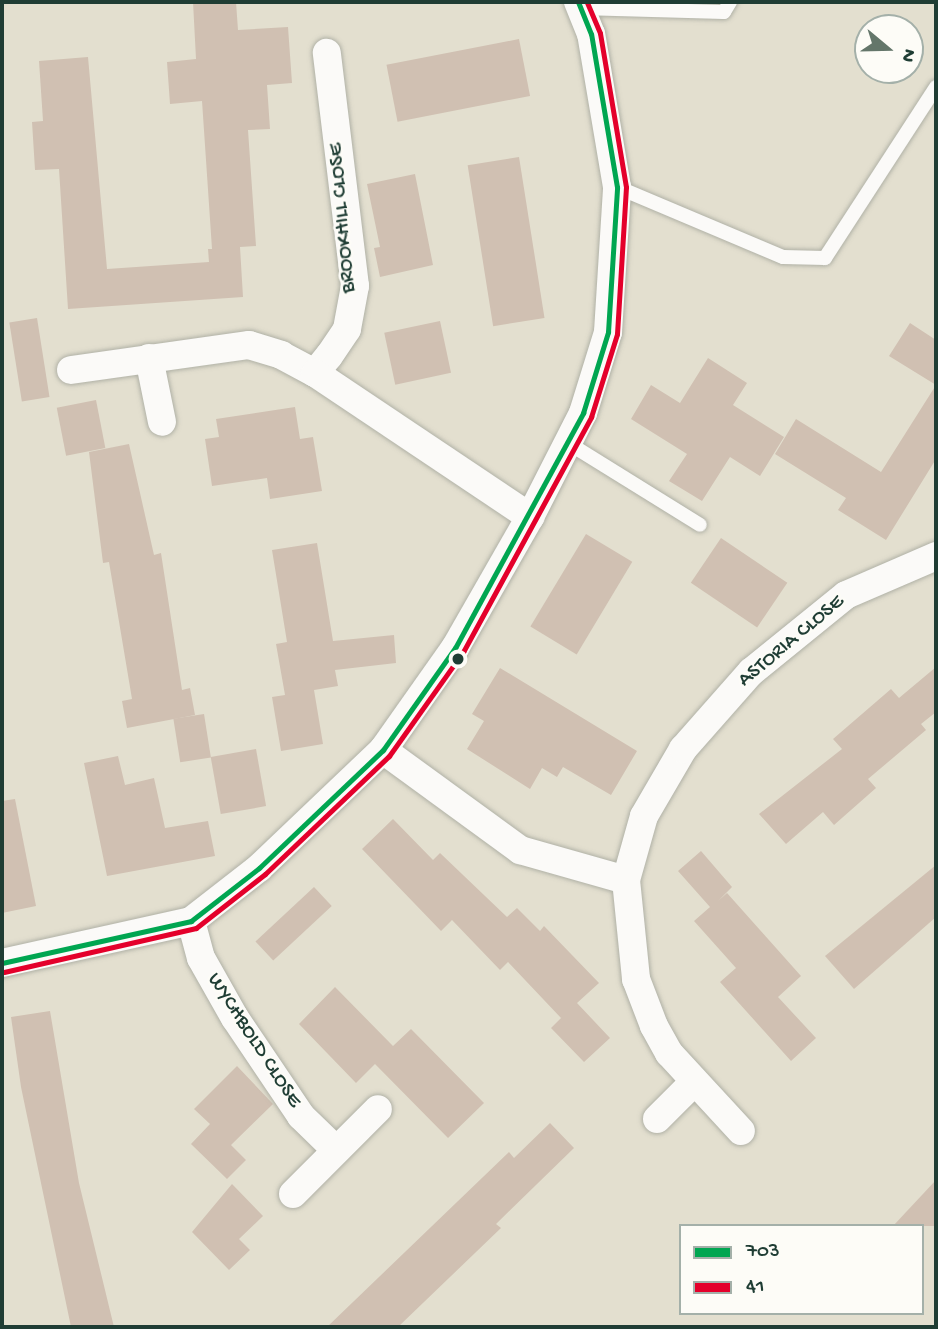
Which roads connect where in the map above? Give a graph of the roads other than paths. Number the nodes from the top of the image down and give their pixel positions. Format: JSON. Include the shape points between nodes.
{"nodes":[{"id":1,"x":730,"y":2,"type":"edge"},
{"id":2,"x":579,"y":5,"type":"edge"},
{"id":3,"x":327,"y":53,"type":"dead end"},
{"id":4,"x":936,"y":87,"type":"edge"},
{"id":5,"x":617,"y":187,"type":"junction"},
{"id":6,"x":149,"y":358,"type":"junction"},
{"id":7,"x":71,"y":370,"type":"dead end"},
{"id":8,"x":315,"y":373,"type":"junction"},
{"id":9,"x":162,"y":422,"type":"dead end"},
{"id":10,"x":568,"y":443,"type":"junction"},
{"id":11,"x":530,"y":517,"type":"junction"},
{"id":12,"x":700,"y":525,"type":"dead end"},
{"id":13,"x":934,"y":561,"type":"edge"},
{"id":14,"x":383,"y":750,"type":"junction"},
{"id":15,"x":626,"y":880,"type":"junction"},
{"id":16,"x":191,"y":921,"type":"junction"},
{"id":17,"x":2,"y":963,"type":"edge"},
{"id":18,"x":694,"y":1082,"type":"junction"},
{"id":19,"x":378,"y":1109,"type":"dead end"},
{"id":20,"x":657,"y":1119,"type":"dead end"},
{"id":21,"x":741,"y":1131,"type":"dead end"},
{"id":22,"x":336,"y":1150,"type":"junction"},
{"id":23,"x":293,"y":1194,"type":"dead end"}],
"edges":[{"from":1,"to":2,"type":"lane","via":[[724,12]]},
{"from":2,"to":5,"type":"street","via":[[591,34]]},
{"from":3,"to":8,"type":"street","name":"BROOKHILL CLOSE","via":[[355,286],[347,330]]},
{"from":4,"to":5,"type":"lane","via":[[825,258],[783,257]]},
{"from":5,"to":10,"type":"street","via":[[608,332],[583,413]]},
{"from":6,"to":7,"type":"street"},
{"from":6,"to":8,"type":"street","via":[[249,345]]},
{"from":6,"to":9,"type":"street"},
{"from":8,"to":11,"type":"street"},
{"from":10,"to":11,"type":"street"},
{"from":10,"to":12,"type":"lane"},
{"from":11,"to":14,"type":"street","via":[[454,648]]},
{"from":13,"to":15,"type":"street","name":"ASTORIA CLOSE","via":[[846,595],[751,672],[683,749],[644,816]]},
{"from":14,"to":15,"type":"street","via":[[520,850]]},
{"from":14,"to":16,"type":"street","via":[[259,868]]},
{"from":15,"to":18,"type":"street","via":[[636,979],[669,1053]]},
{"from":16,"to":17,"type":"street"},
{"from":16,"to":22,"type":"street","name":"WYCHBOLD CLOSE","via":[[201,958],[235,1018],[301,1116]]},
{"from":18,"to":20,"type":"street"},
{"from":18,"to":21,"type":"street"},
{"from":19,"to":22,"type":"street"},
{"from":22,"to":23,"type":"street"}]}
